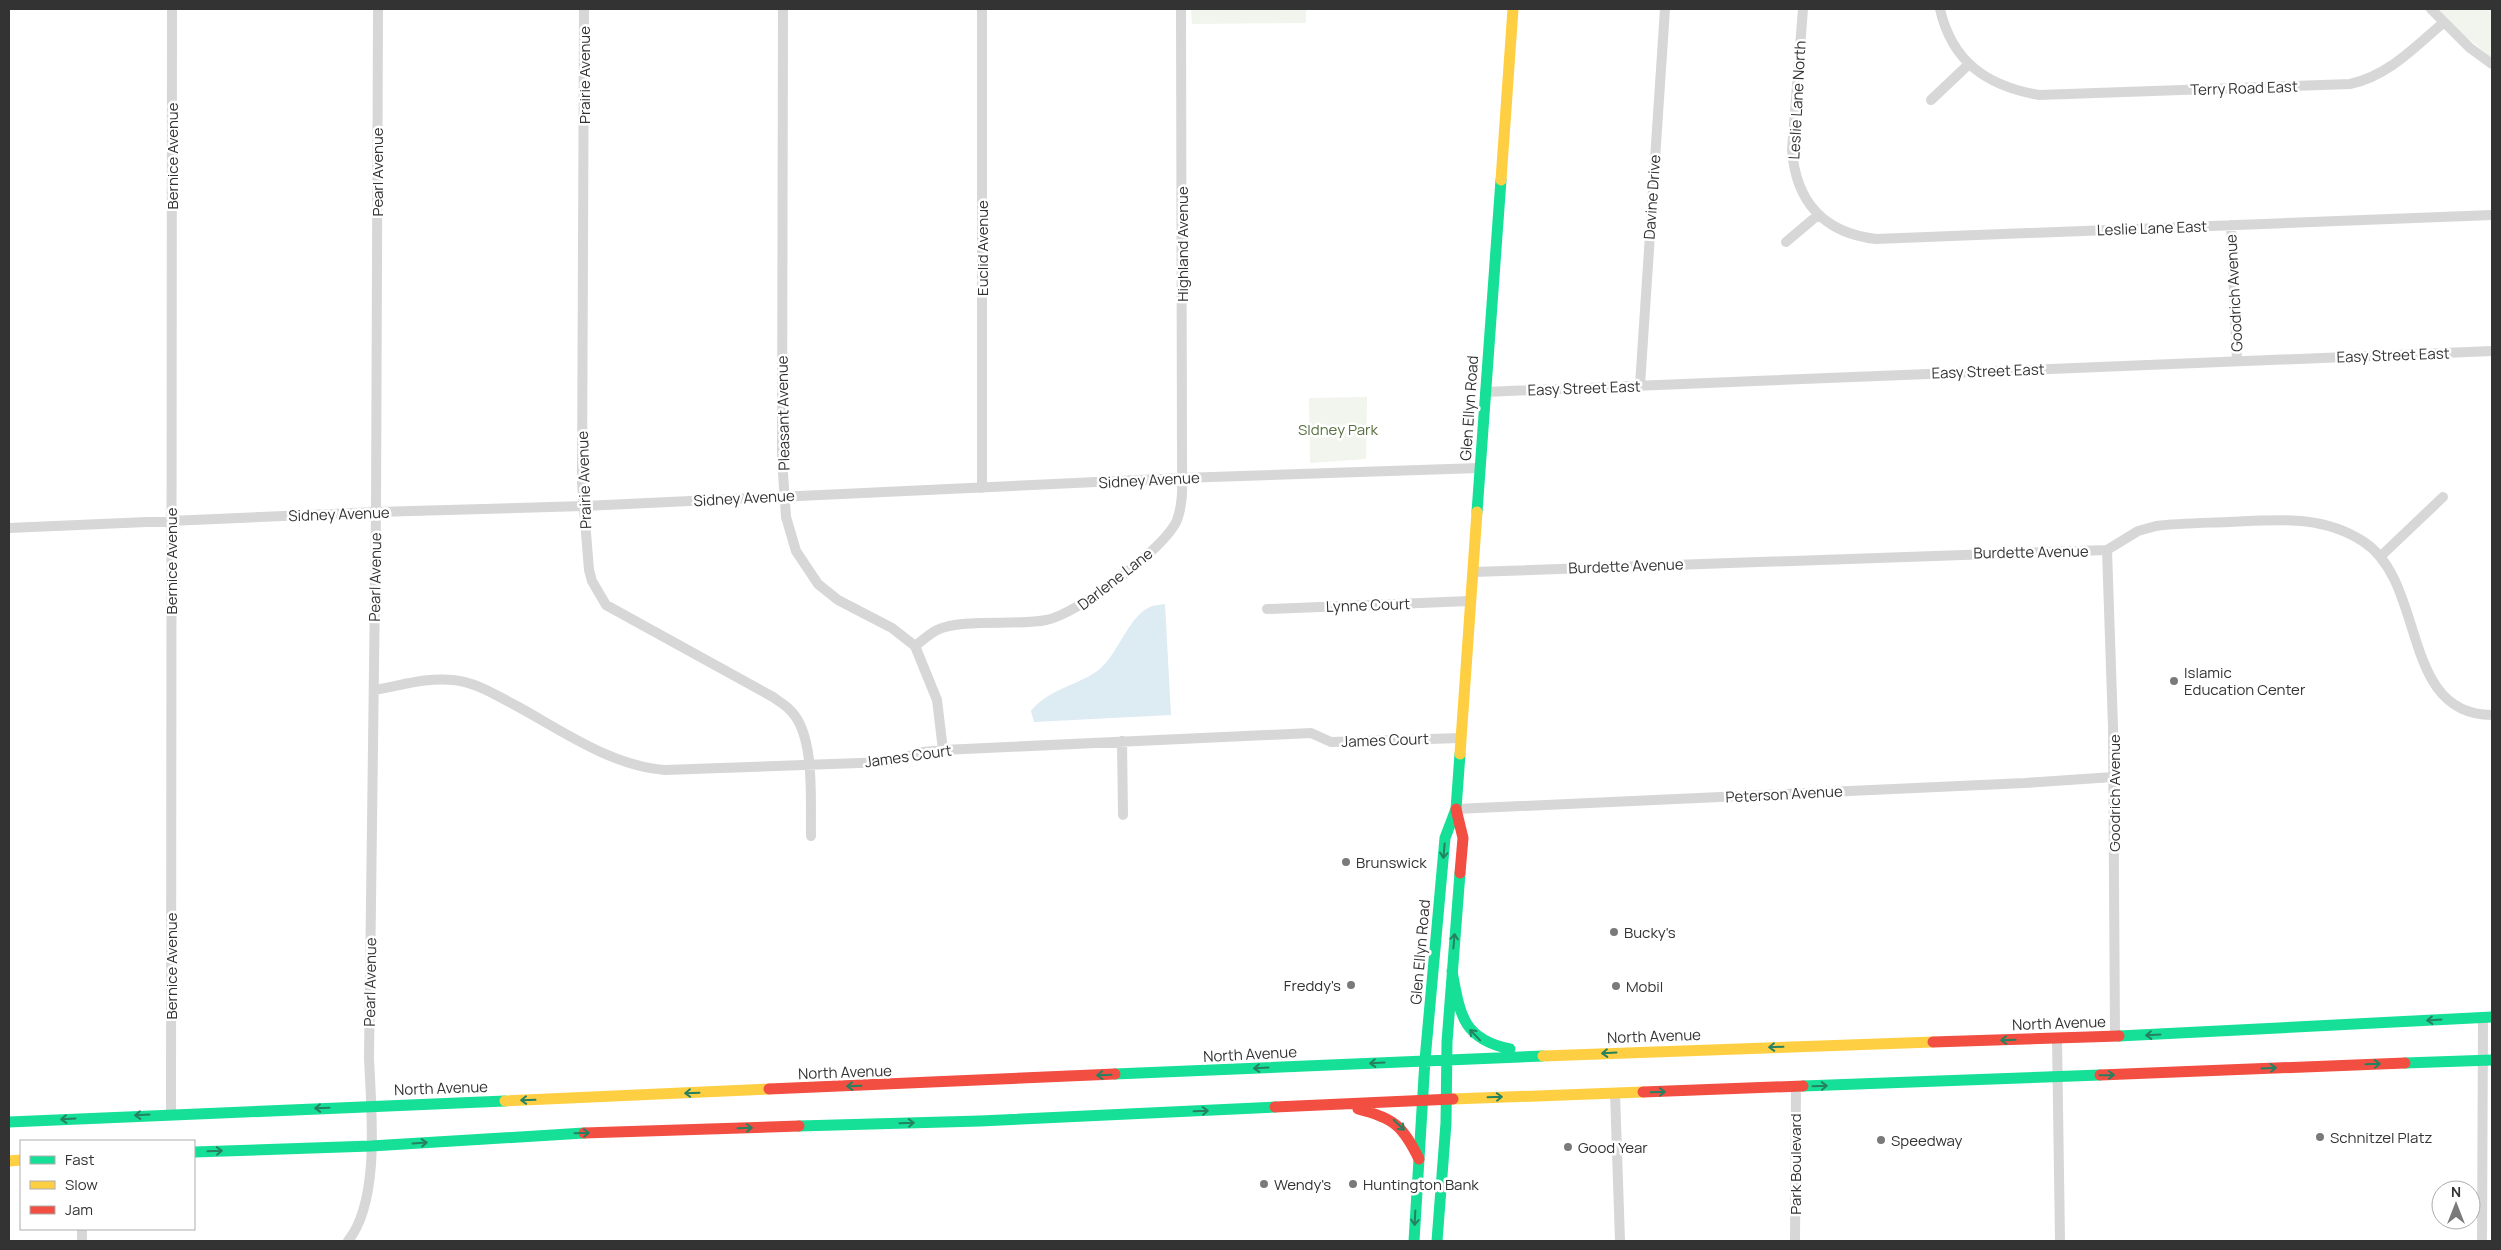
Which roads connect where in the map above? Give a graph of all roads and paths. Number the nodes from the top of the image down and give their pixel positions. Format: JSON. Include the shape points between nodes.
{"nodes":[{"id":1,"x":172,"y":9,"type":"edge"},
{"id":2,"x":378,"y":9,"type":"edge"},
{"id":3,"x":584,"y":9,"type":"edge"},
{"id":4,"x":783,"y":9,"type":"edge"},
{"id":5,"x":982,"y":9,"type":"edge"},
{"id":6,"x":1181,"y":9,"type":"edge"},
{"id":7,"x":1513,"y":9,"type":"edge"},
{"id":8,"x":1665,"y":9,"type":"edge"},
{"id":9,"x":1803,"y":9,"type":"edge"},
{"id":10,"x":1940,"y":9,"type":"edge"},
{"id":11,"x":2431,"y":9,"type":"edge"},
{"id":12,"x":2443,"y":23,"type":"junction"},
{"id":13,"x":2492,"y":64,"type":"edge"},
{"id":14,"x":1968,"y":65,"type":"junction"},
{"id":15,"x":1931,"y":100,"type":"dead end"},
{"id":16,"x":1818,"y":215,"type":"junction"},
{"id":17,"x":2492,"y":215,"type":"edge"},
{"id":18,"x":2231,"y":225,"type":"junction"},
{"id":19,"x":1786,"y":242,"type":"dead end"},
{"id":20,"x":2492,"y":351,"type":"edge"},
{"id":21,"x":2237,"y":361,"type":"junction"},
{"id":22,"x":1640,"y":385,"type":"junction"},
{"id":23,"x":1485,"y":392,"type":"junction"},
{"id":24,"x":1479,"y":468,"type":"junction"},
{"id":25,"x":1182,"y":478,"type":"junction"},
{"id":26,"x":982,"y":488,"type":"junction"},
{"id":27,"x":786,"y":496,"type":"junction"},
{"id":28,"x":2443,"y":497,"type":"dead end"},
{"id":29,"x":584,"y":506,"type":"junction"},
{"id":30,"x":376,"y":512,"type":"junction"},
{"id":31,"x":171,"y":522,"type":"junction"},
{"id":32,"x":9,"y":528,"type":"edge"},
{"id":33,"x":2107,"y":550,"type":"junction"},
{"id":34,"x":2381,"y":556,"type":"junction"},
{"id":35,"x":1473,"y":572,"type":"junction"},
{"id":36,"x":1470,"y":601,"type":"junction"},
{"id":37,"x":1267,"y":609,"type":"dead end"},
{"id":38,"x":915,"y":646,"type":"junction"},
{"id":39,"x":374,"y":690,"type":"junction"},
{"id":40,"x":2492,"y":715,"type":"edge"},
{"id":41,"x":1461,"y":738,"type":"junction"},
{"id":42,"x":1122,"y":741,"type":"junction"},
{"id":43,"x":943,"y":750,"type":"junction"},
{"id":44,"x":809,"y":765,"type":"junction"},
{"id":45,"x":2113,"y":777,"type":"junction"},
{"id":46,"x":1456,"y":809,"type":"junction"},
{"id":47,"x":1123,"y":816,"type":"dead end"},
{"id":48,"x":811,"y":836,"type":"dead end"},
{"id":49,"x":1452,"y":971,"type":"junction"},
{"id":50,"x":2488,"y":1017,"type":"edge"},
{"id":51,"x":2115,"y":1036,"type":"junction"},
{"id":52,"x":2057,"y":1038,"type":"junction"},
{"id":53,"x":1589,"y":1054,"type":"junction"},
{"id":54,"x":1447,"y":1059,"type":"junction"},
{"id":55,"x":1425,"y":1060,"type":"junction"},
{"id":56,"x":2488,"y":1060,"type":"edge"},
{"id":57,"x":2058,"y":1076,"type":"junction"},
{"id":58,"x":1796,"y":1086,"type":"junction"},
{"id":59,"x":1615,"y":1093,"type":"junction"},
{"id":60,"x":1447,"y":1099,"type":"junction"},
{"id":61,"x":1424,"y":1100,"type":"junction"},
{"id":62,"x":1320,"y":1105,"type":"junction"},
{"id":63,"x":371,"y":1106,"type":"junction"},
{"id":64,"x":171,"y":1113,"type":"junction"},
{"id":65,"x":9,"y":1122,"type":"edge"},
{"id":66,"x":372,"y":1146,"type":"junction"},
{"id":67,"x":195,"y":1152,"type":"edge"},
{"id":68,"x":1419,"y":1159,"type":"junction"},
{"id":69,"x":348,"y":1241,"type":"edge"},
{"id":70,"x":1414,"y":1241,"type":"edge"},
{"id":71,"x":1436,"y":1241,"type":"edge"},
{"id":72,"x":1620,"y":1241,"type":"edge"},
{"id":73,"x":1795,"y":1241,"type":"edge"},
{"id":74,"x":2060,"y":1241,"type":"edge"},
{"id":75,"x":2482,"y":1241,"type":"edge"}],
"edges":[{"from":1,"to":31,"type":"street","name":"Bernice Avenue"},
{"from":2,"to":30,"type":"street","name":"Pearl Avenue"},
{"from":3,"to":29,"type":"street","name":"Prairie Avenue"},
{"from":4,"to":27,"type":"street","name":"Pleasant Avenue","via":[[782,459]]},
{"from":5,"to":26,"type":"street","name":"Euclid Avenue"},
{"from":6,"to":25,"type":"street","name":"Highland Avenue"},
{"from":7,"to":23,"type":"main road","name":"Glen Ellyn Road"},
{"from":8,"to":22,"type":"street","name":"Davine Drive"},
{"from":9,"to":16,"type":"street","name":"Leslie Lane North","via":[[1792,150],[1802,192]]},
{"from":10,"to":14,"type":"street","via":[[1958,54]]},
{"from":11,"to":12,"type":"street"},
{"from":12,"to":13,"type":"street"},
{"from":12,"to":14,"type":"street","name":"Terry Road East","via":[[2377,75],[2337,85],[2039,95],[2003,86]]},
{"from":14,"to":15,"type":"street"},
{"from":16,"to":18,"type":"street","name":"Leslie Lane East","via":[[1854,236],[1876,240]]},
{"from":16,"to":19,"type":"street"},
{"from":17,"to":18,"type":"street","name":"Leslie Lane East"},
{"from":18,"to":21,"type":"street","name":"Goodrich Avenue"},
{"from":20,"to":21,"type":"street","name":"Easy Street East"},
{"from":21,"to":22,"type":"street","name":"Easy Street East"},
{"from":22,"to":23,"type":"street","name":"Easy Street East"},
{"from":23,"to":24,"type":"main road","name":"Glen Ellyn Road"},
{"from":24,"to":25,"type":"street","name":"Sidney Avenue"},
{"from":24,"to":35,"type":"main road","name":"Glen Ellyn Road"},
{"from":25,"to":26,"type":"street","name":"Sidney Avenue"},
{"from":25,"to":38,"type":"street","name":"Darlene Lane","via":[[1180,508],[1166,538],[1085,604],[1046,620],[955,625],[937,630]]},
{"from":26,"to":27,"type":"street","name":"Sidney Avenue"},
{"from":27,"to":29,"type":"street","name":"Sidney Avenue"},
{"from":27,"to":38,"type":"street","name":"Pleasant Avenue","via":[[786,516],[793,545],[818,584],[838,600],[892,628]]},
{"from":28,"to":34,"type":"street"},
{"from":29,"to":30,"type":"street","name":"Sidney Avenue"},
{"from":29,"to":44,"type":"street","name":"Prairie Avenue","via":[[589,570],[606,604],[792,711],[804,736]]},
{"from":30,"to":31,"type":"street","name":"Sidney Avenue"},
{"from":30,"to":39,"type":"street","name":"Pearl Avenue"},
{"from":31,"to":32,"type":"street","name":"Sidney Avenue"},
{"from":31,"to":64,"type":"street","name":"Bernice Avenue"},
{"from":33,"to":34,"type":"street","name":"Burdette Avenue","via":[[2138,531],[2156,526],[2296,519],[2338,528],[2365,542]]},
{"from":33,"to":35,"type":"street","name":"Burdette Avenue"},
{"from":33,"to":45,"type":"street","name":"Goodrich Avenue"},
{"from":34,"to":40,"type":"street","name":"Burdette Avenue","via":[[2402,594],[2426,672],[2437,689],[2464,710]]},
{"from":35,"to":36,"type":"main road","name":"Glen Ellyn Road"},
{"from":36,"to":37,"type":"street","name":"Lynne Court"},
{"from":36,"to":41,"type":"main road","name":"Glen Ellyn Road"},
{"from":38,"to":43,"type":"street","name":"Pleasant Avenue","via":[[937,700]]},
{"from":39,"to":44,"type":"street","name":"James Court","via":[[429,679],[464,681],[491,692],[608,755],[645,768]]},
{"from":39,"to":63,"type":"street","name":"Pearl Avenue"},
{"from":41,"to":42,"type":"street","name":"James Court","via":[[1331,742],[1311,733]]},
{"from":41,"to":46,"type":"main road","name":"Glen Ellyn Road"},
{"from":42,"to":43,"type":"street","name":"James Court"},
{"from":42,"to":47,"type":"street"},
{"from":43,"to":44,"type":"street","name":"James Court","via":[[887,762]]},
{"from":44,"to":48,"type":"street","name":"Prairie Avenue"},
{"from":45,"to":46,"type":"street","name":"Peterson Avenue"},
{"from":45,"to":51,"type":"street","name":"Goodrich Avenue"},
{"from":49,"to":46,"type":"main road","name":"Glen Ellyn Road","one_way":true,"via":[[1463,838]]},
{"from":46,"to":55,"type":"main road","name":"Glen Ellyn Road","one_way":true,"via":[[1445,838]]},
{"from":53,"to":49,"type":"main road","one_way":true,"via":[[1491,1047],[1474,1036],[1462,1015]]},
{"from":49,"to":54,"type":"main road","name":"Glen Ellyn Road"},
{"from":50,"to":51,"type":"main road","name":"North Avenue","one_way":true},
{"from":50,"to":56,"type":"street"},
{"from":51,"to":52,"type":"main road","name":"North Avenue"},
{"from":52,"to":53,"type":"main road","name":"North Avenue","one_way":true},
{"from":52,"to":57,"type":"street"},
{"from":53,"to":54,"type":"main road","name":"North Avenue"},
{"from":54,"to":55,"type":"main road","name":"North Avenue"},
{"from":54,"to":60,"type":"main road","name":"Glen Ellyn Road"},
{"from":55,"to":61,"type":"main road","name":"Glen Ellyn Road"},
{"from":55,"to":63,"type":"main road","name":"North Avenue","one_way":true},
{"from":57,"to":56,"type":"main road","one_way":true},
{"from":56,"to":75,"type":"street"},
{"from":58,"to":57,"type":"main road","one_way":true},
{"from":57,"to":74,"type":"street"},
{"from":59,"to":58,"type":"main road","one_way":true},
{"from":58,"to":73,"type":"street","name":"Park Boulevard"},
{"from":60,"to":59,"type":"main road","one_way":true},
{"from":59,"to":72,"type":"street"},
{"from":60,"to":61,"type":"main road"},
{"from":60,"to":71,"type":"main road","name":"Glen Ellyn Road"},
{"from":61,"to":62,"type":"main road"},
{"from":61,"to":68,"type":"main road","name":"Glen Ellyn Road"},
{"from":66,"to":62,"type":"main road","one_way":true,"via":[[574,1133],[980,1121]]},
{"from":62,"to":68,"type":"main road","one_way":true,"via":[[1356,1108],[1384,1115],[1405,1131]]},
{"from":63,"to":64,"type":"main road","name":"North Avenue","one_way":true},
{"from":63,"to":66,"type":"street","name":"Pearl Avenue"},
{"from":64,"to":65,"type":"main road","name":"North Avenue","one_way":true},
{"from":67,"to":66,"type":"main road","one_way":true},
{"from":66,"to":69,"type":"street","name":"Pearl Avenue","via":[[366,1203]]},
{"from":68,"to":70,"type":"main road","name":"Glen Ellyn Road","one_way":true}]}
